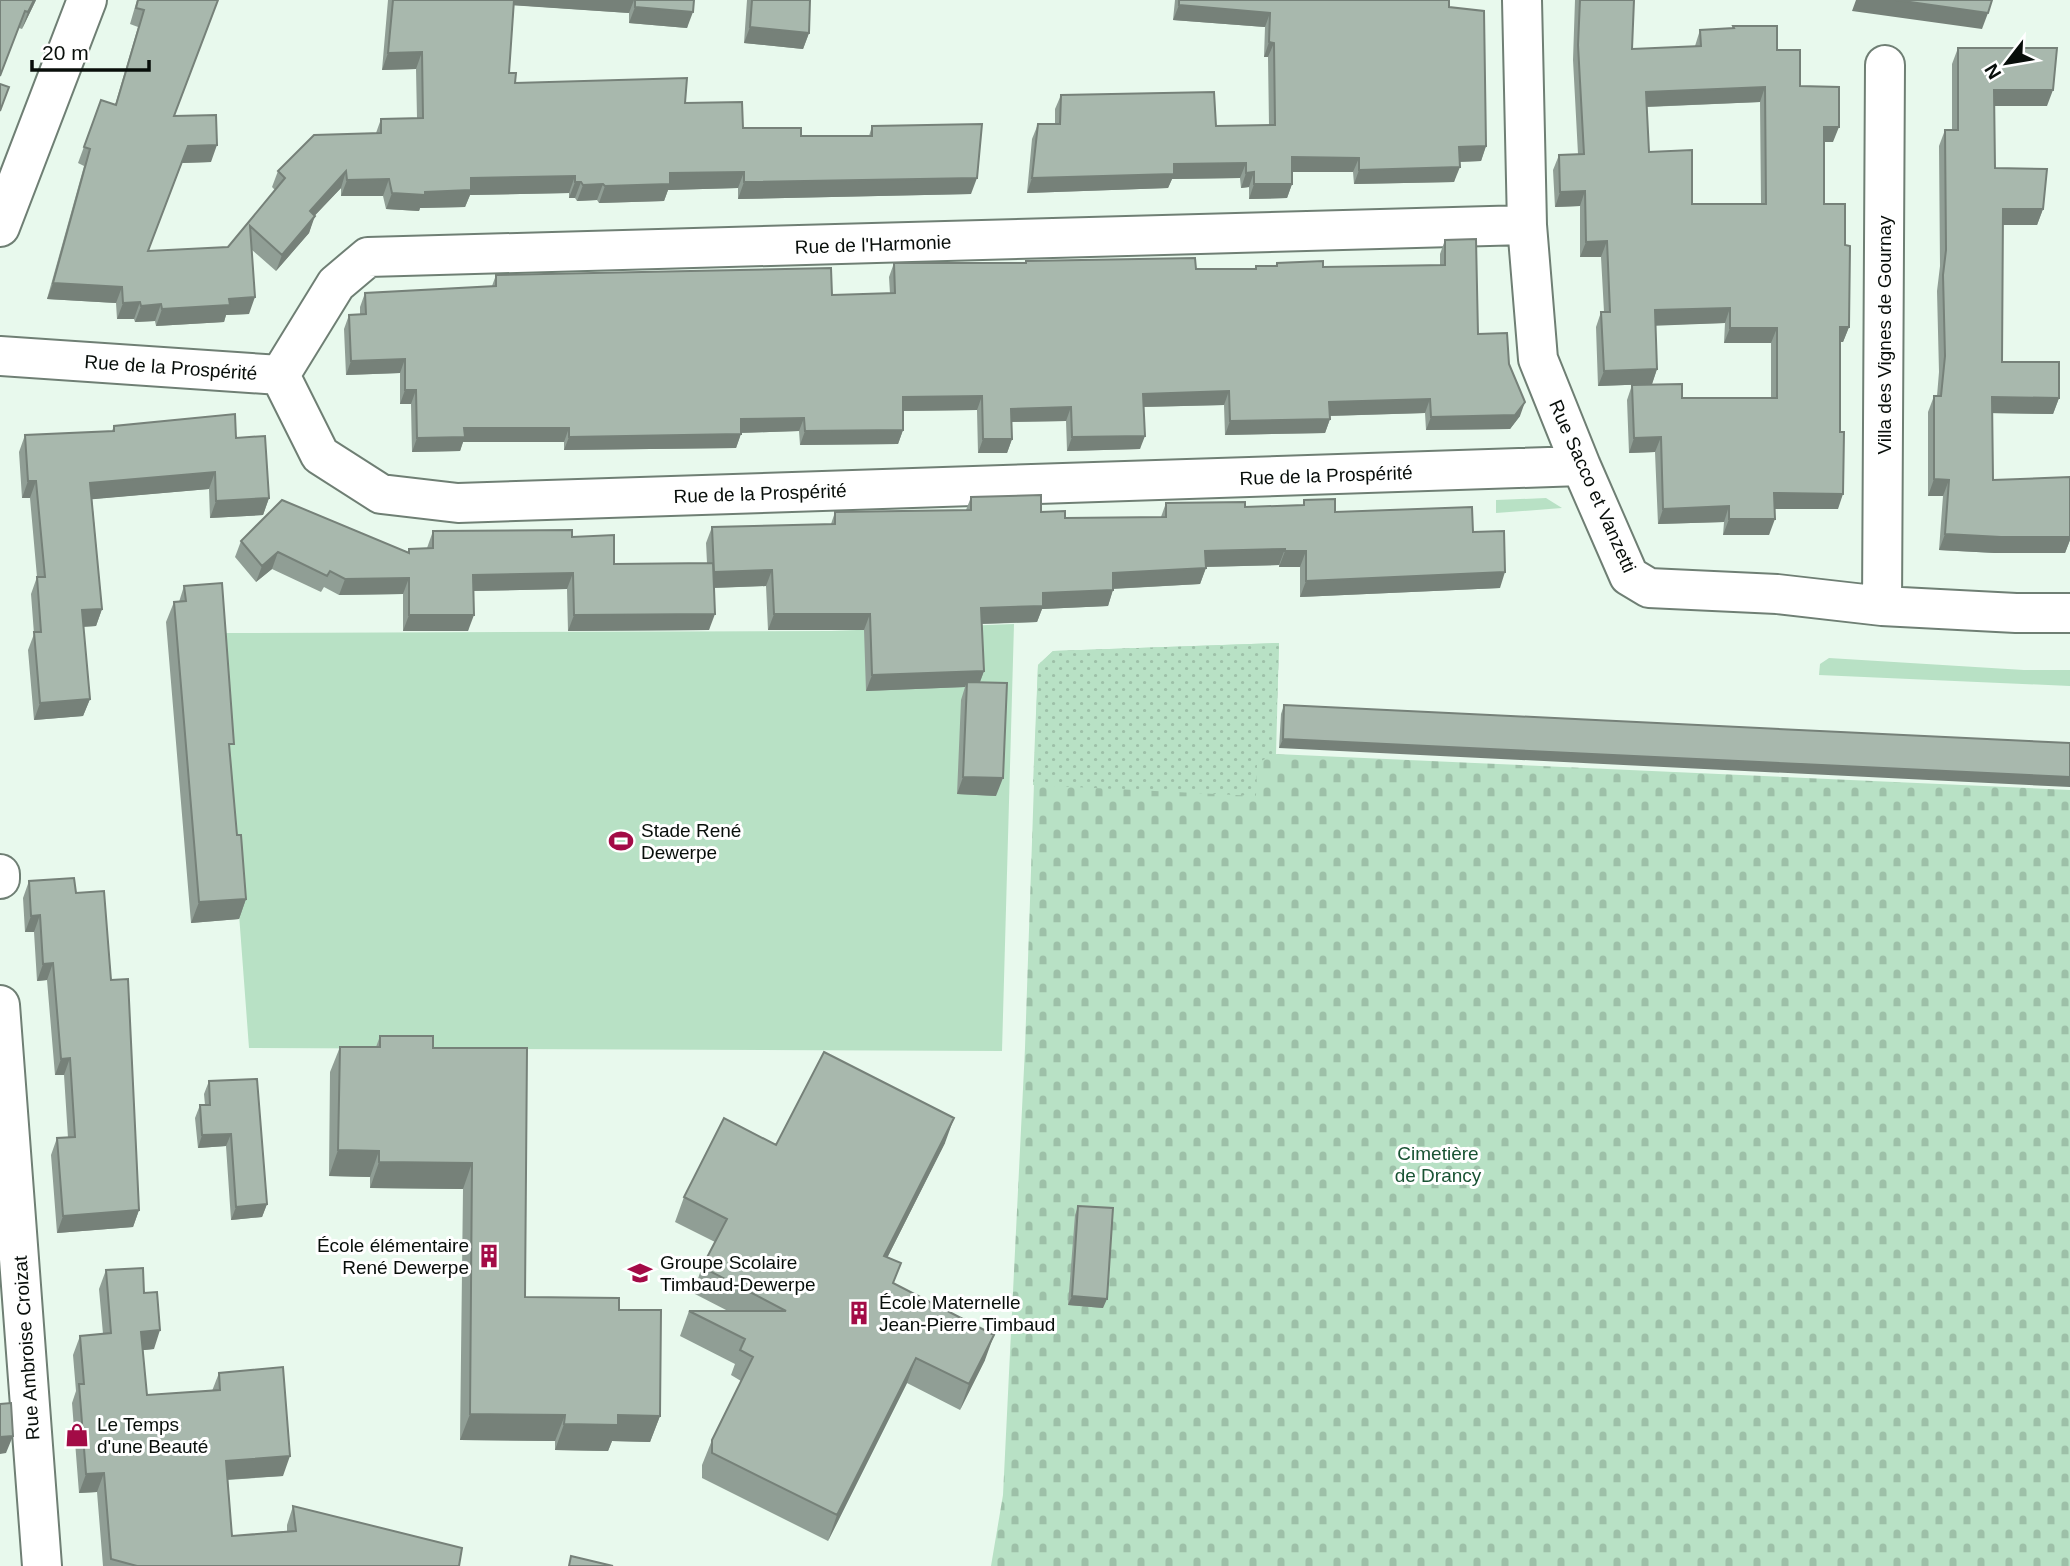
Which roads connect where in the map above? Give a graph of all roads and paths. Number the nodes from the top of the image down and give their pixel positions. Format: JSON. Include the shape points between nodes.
{"nodes":[{"id":1,"x":87,"y":0,"type":"edge"},
{"id":2,"x":1522,"y":0,"type":"edge"},
{"id":3,"x":1885,"y":65,"type":"dead end"},
{"id":4,"x":1527,"y":225,"type":"junction"},
{"id":5,"x":0,"y":227,"type":"edge"},
{"id":6,"x":0,"y":356,"type":"edge"},
{"id":7,"x":280,"y":375,"type":"junction"},
{"id":8,"x":1581,"y":466,"type":"junction"},
{"id":9,"x":1882,"y":606,"type":"junction"},
{"id":10,"x":2070,"y":613,"type":"edge"},
{"id":11,"x":0,"y":1005,"type":"edge"},
{"id":12,"x":42,"y":1566,"type":"edge"}],
"edges":[{"from":1,"to":5,"type":"street"},
{"from":2,"to":4,"type":"street","name":"Rue Sacco et Vanzetti"},
{"from":3,"to":9,"type":"street","name":"Villa des Vignes de Gournay"},
{"from":4,"to":7,"type":"street","name":"Rue de l'Harmonie","via":[[368,257],[336,284]]},
{"from":4,"to":8,"type":"street","name":"Rue Sacco et Vanzetti","via":[[1538,359]]},
{"from":6,"to":7,"type":"street","name":"Rue de la Prospérité"},
{"from":7,"to":8,"type":"street","name":"Rue de la Prospérité","via":[[320,455],[381,494],[458,503]]},
{"from":8,"to":9,"type":"street","name":"Rue Sacco et Vanzetti","via":[[1629,576],[1649,588],[1777,594]]},
{"from":9,"to":10,"type":"street","name":"Rue Sacco et Vanzetti"},
{"from":11,"to":12,"type":"street","name":"Rue Ambroise Croizat"}]}
